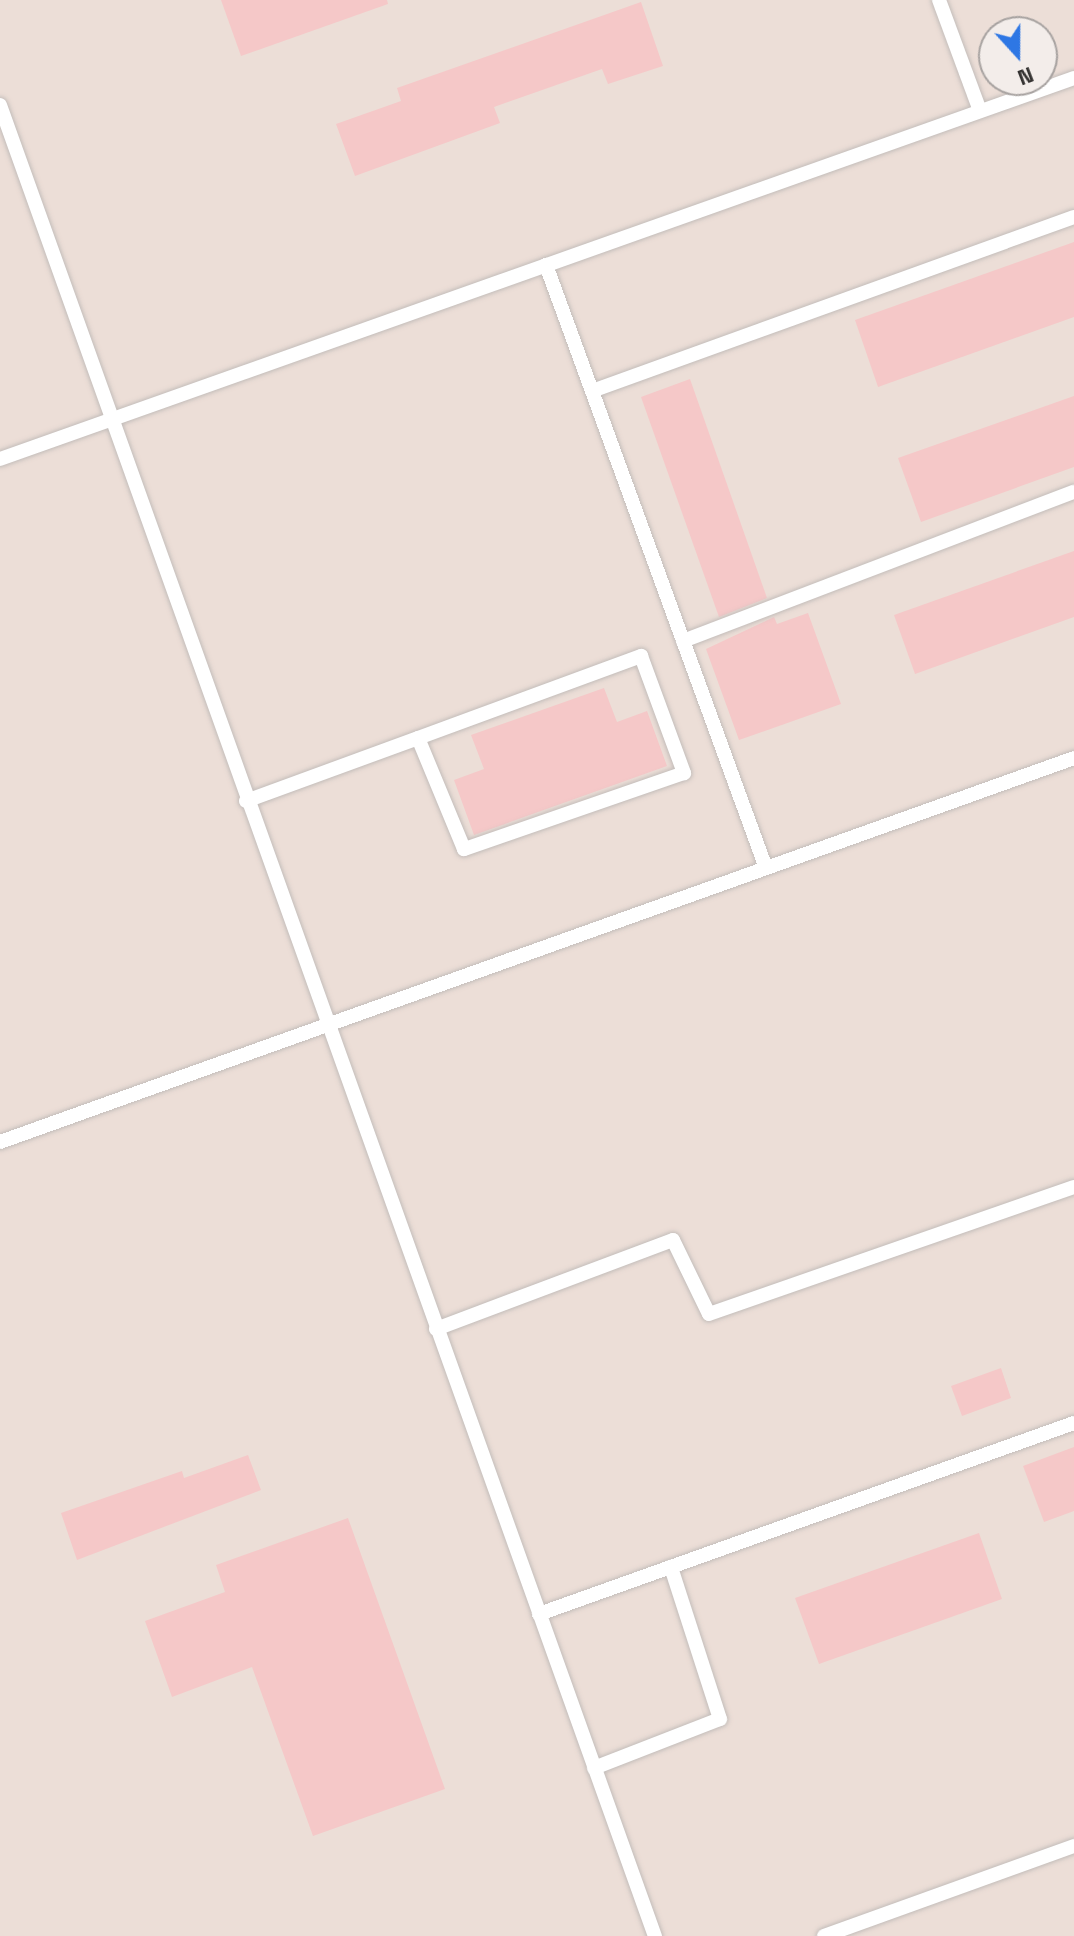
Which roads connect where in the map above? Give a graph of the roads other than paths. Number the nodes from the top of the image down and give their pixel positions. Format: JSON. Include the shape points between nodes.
{"nodes":[{"id":1,"x":939,"y":0,"type":"edge"},
{"id":2,"x":1074,"y":78,"type":"edge"},
{"id":3,"x":0,"y":105,"type":"edge"},
{"id":4,"x":980,"y":111,"type":"junction"},
{"id":5,"x":1074,"y":217,"type":"edge"},
{"id":6,"x":546,"y":265,"type":"junction"},
{"id":7,"x":592,"y":391,"type":"junction"},
{"id":8,"x":110,"y":419,"type":"junction"},
{"id":9,"x":0,"y":459,"type":"edge"},
{"id":10,"x":1074,"y":492,"type":"edge"},
{"id":11,"x":683,"y":641,"type":"junction"},
{"id":12,"x":418,"y":738,"type":"junction"},
{"id":13,"x":1074,"y":758,"type":"edge"},
{"id":14,"x":246,"y":801,"type":"junction"},
{"id":15,"x":766,"y":868,"type":"junction"},
{"id":16,"x":327,"y":1026,"type":"junction"},
{"id":17,"x":0,"y":1142,"type":"edge"},
{"id":18,"x":1074,"y":1187,"type":"edge"},
{"id":19,"x":436,"y":1329,"type":"junction"},
{"id":20,"x":1074,"y":1423,"type":"edge"},
{"id":21,"x":671,"y":1567,"type":"junction"},
{"id":22,"x":539,"y":1614,"type":"junction"},
{"id":23,"x":594,"y":1768,"type":"junction"},
{"id":24,"x":1074,"y":1846,"type":"edge"},
{"id":25,"x":655,"y":1936,"type":"edge"},
{"id":26,"x":824,"y":1936,"type":"edge"}],
"edges":[{"from":1,"to":4,"type":"lane"},
{"from":2,"to":4,"type":"lane"},
{"from":3,"to":8,"type":"lane"},
{"from":4,"to":6,"type":"lane"},
{"from":5,"to":7,"type":"lane"},
{"from":6,"to":7,"type":"lane"},
{"from":6,"to":8,"type":"lane"},
{"from":7,"to":11,"type":"lane"},
{"from":8,"to":9,"type":"lane"},
{"from":8,"to":14,"type":"lane"},
{"from":10,"to":11,"type":"lane"},
{"from":11,"to":15,"type":"lane"},
{"from":12,"to":12,"type":"lane","via":[[641,656],[684,773],[464,849]]},
{"from":12,"to":14,"type":"lane"},
{"from":13,"to":15,"type":"lane"},
{"from":14,"to":16,"type":"lane"},
{"from":15,"to":16,"type":"lane"},
{"from":16,"to":17,"type":"lane"},
{"from":16,"to":19,"type":"lane"},
{"from":18,"to":19,"type":"lane","via":[[709,1314],[673,1240]]},
{"from":19,"to":22,"type":"lane"},
{"from":20,"to":21,"type":"lane"},
{"from":21,"to":22,"type":"lane"},
{"from":21,"to":23,"type":"lane","via":[[720,1719]]},
{"from":22,"to":23,"type":"lane"},
{"from":23,"to":25,"type":"lane"},
{"from":24,"to":26,"type":"lane"}]}
